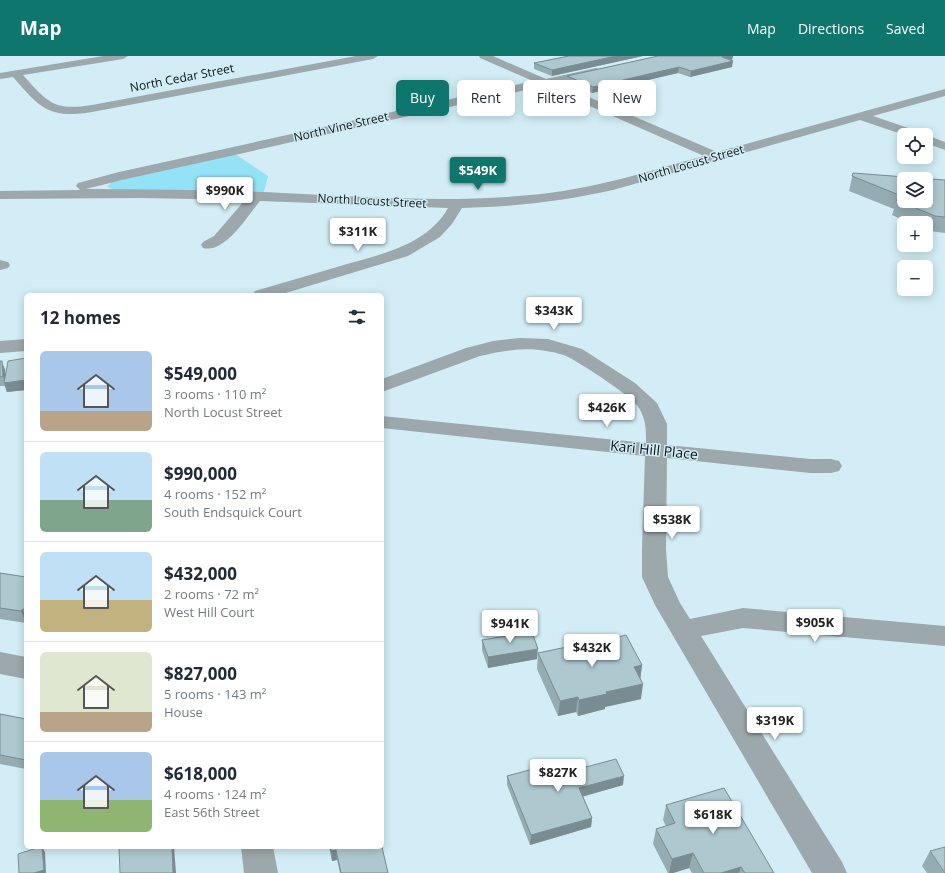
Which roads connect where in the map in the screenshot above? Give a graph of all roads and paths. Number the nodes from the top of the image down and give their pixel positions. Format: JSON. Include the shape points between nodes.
{"nodes":[{"id":1,"x":123,"y":56,"type":"edge"},
{"id":2,"x":373,"y":56,"type":"edge"},
{"id":3,"x":484,"y":56,"type":"edge"},
{"id":4,"x":611,"y":67,"type":"edge"},
{"id":5,"x":16,"y":74,"type":"junction"},
{"id":6,"x":0,"y":76,"type":"edge"},
{"id":7,"x":539,"y":80,"type":"edge"},
{"id":8,"x":553,"y":80,"type":"edge"},
{"id":9,"x":523,"y":87,"type":"edge"},
{"id":10,"x":945,"y":92,"type":"edge"},
{"id":11,"x":590,"y":102,"type":"edge"},
{"id":12,"x":860,"y":116,"type":"junction"},
{"id":13,"x":897,"y":129,"type":"edge"},
{"id":14,"x":933,"y":142,"type":"edge"},
{"id":15,"x":945,"y":146,"type":"edge"},
{"id":16,"x":717,"y":157,"type":"junction"},
{"id":17,"x":68,"y":194,"type":"junction"},
{"id":18,"x":6,"y":195,"type":"edge"},
{"id":19,"x":256,"y":196,"type":"junction"},
{"id":20,"x":457,"y":204,"type":"junction"},
{"id":21,"x":0,"y":211,"type":"edge"},
{"id":22,"x":209,"y":245,"type":"dead end"},
{"id":23,"x":268,"y":293,"type":"edge"},
{"id":24,"x":24,"y":345,"type":"edge"},
{"id":25,"x":0,"y":347,"type":"edge"},
{"id":26,"x":384,"y":385,"type":"edge"},
{"id":27,"x":384,"y":422,"type":"edge"},
{"id":28,"x":658,"y":450,"type":"junction"},
{"id":29,"x":831,"y":466,"type":"dead end"},
{"id":30,"x":684,"y":631,"type":"junction"},
{"id":31,"x":945,"y":636,"type":"edge"},
{"id":32,"x":0,"y":663,"type":"edge"},
{"id":33,"x":24,"y":668,"type":"edge"},
{"id":34,"x":257,"y":849,"type":"edge"},
{"id":35,"x":261,"y":873,"type":"edge"},
{"id":36,"x":830,"y":873,"type":"edge"}],
"edges":[{"from":1,"to":5,"type":"street"},
{"from":2,"to":5,"type":"street","name":"North Cedar Street","via":[[98,108],[67,110],[46,105]]},
{"from":3,"to":7,"type":"street"},
{"from":4,"to":8,"type":"street","name":"North Vine Street"},
{"from":5,"to":6,"type":"street"},
{"from":9,"to":17,"type":"street","name":"North Vine Street","via":[[119,176],[89,184]]},
{"from":10,"to":12,"type":"street","name":"North Locust Street"},
{"from":11,"to":16,"type":"street"},
{"from":12,"to":13,"type":"street"},
{"from":12,"to":16,"type":"street","name":"North Locust Street"},
{"from":14,"to":15,"type":"street"},
{"from":16,"to":20,"type":"street","name":"North Locust Street","via":[[578,194]]},
{"from":17,"to":18,"type":"street","name":"North Locust Street"},
{"from":17,"to":19,"type":"street","name":"North Locust Street"},
{"from":18,"to":21,"type":"street"},
{"from":19,"to":20,"type":"street","name":"North Locust Street"},
{"from":19,"to":22,"type":"street","via":[[220,239]]},
{"from":20,"to":23,"type":"street","via":[[450,218],[436,233],[402,253]]},
{"from":24,"to":25,"type":"street"},
{"from":26,"to":28,"type":"street","via":[[493,347],[520,344],[548,345],[575,353],[628,387],[647,403],[657,424]]},
{"from":27,"to":28,"type":"street","name":"Kari Hill Place"},
{"from":28,"to":29,"type":"street","name":"Kari Hill Place"},
{"from":28,"to":30,"type":"street","via":[[655,576],[668,605]]},
{"from":30,"to":31,"type":"street","via":[[743,618]]},
{"from":30,"to":36,"type":"street"},
{"from":32,"to":33,"type":"street"},
{"from":34,"to":35,"type":"street"}]}
